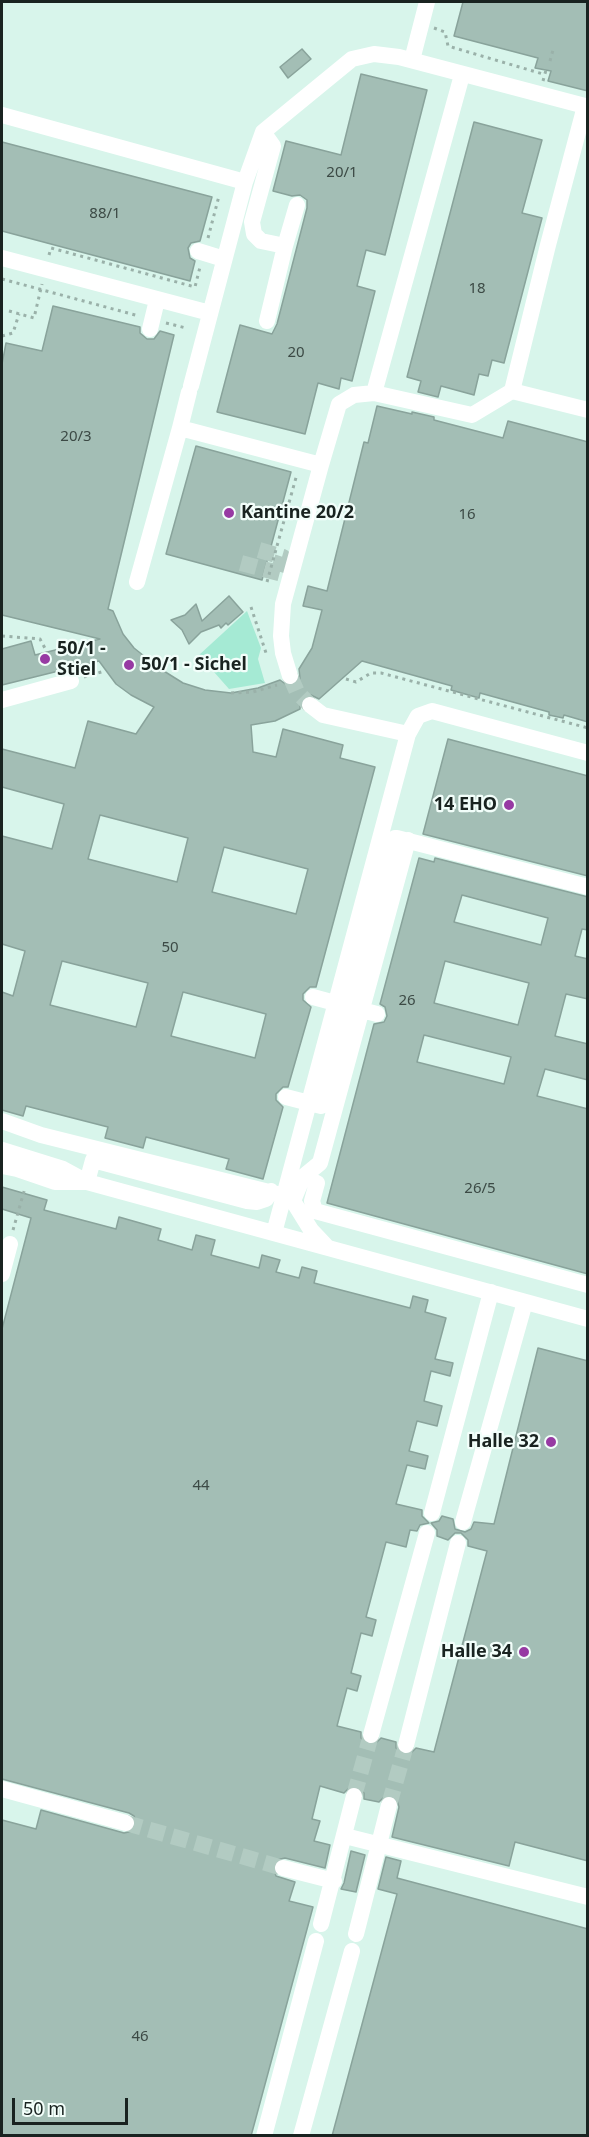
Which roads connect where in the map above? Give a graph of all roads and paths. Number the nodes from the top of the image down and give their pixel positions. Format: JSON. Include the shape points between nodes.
{"nodes":[{"id":1,"x":427,"y":2,"type":"edge"},
{"id":2,"x":433,"y":28,"type":"dead end"},
{"id":3,"x":553,"y":50,"type":"dead end"},
{"id":4,"x":412,"y":60,"type":"junction"},
{"id":5,"x":550,"y":61,"type":"dead end"},
{"id":6,"x":543,"y":74,"type":"dead end"},
{"id":7,"x":462,"y":75,"type":"junction"},
{"id":8,"x":586,"y":107,"type":"edge"},
{"id":9,"x":2,"y":115,"type":"edge"},
{"id":10,"x":263,"y":132,"type":"junction"},
{"id":11,"x":245,"y":182,"type":"junction"},
{"id":12,"x":219,"y":196,"type":"dead end"},
{"id":13,"x":297,"y":206,"type":"dead end"},
{"id":14,"x":285,"y":246,"type":"junction"},
{"id":15,"x":201,"y":252,"type":"junction"},
{"id":16,"x":2,"y":258,"type":"edge"},
{"id":17,"x":224,"y":259,"type":"junction"},
{"id":18,"x":45,"y":270,"type":"junction"},
{"id":19,"x":2,"y":279,"type":"edge"},
{"id":20,"x":41,"y":289,"type":"junction"},
{"id":21,"x":157,"y":300,"type":"junction"},
{"id":22,"x":9,"y":311,"type":"dead end"},
{"id":23,"x":210,"y":313,"type":"junction"},
{"id":24,"x":19,"y":314,"type":"junction"},
{"id":25,"x":267,"y":321,"type":"dead end"},
{"id":26,"x":151,"y":324,"type":"junction"},
{"id":27,"x":186,"y":328,"type":"dead end"},
{"id":28,"x":2,"y":336,"type":"edge"},
{"id":29,"x":512,"y":391,"type":"junction"},
{"id":30,"x":374,"y":393,"type":"junction"},
{"id":31,"x":588,"y":410,"type":"edge"},
{"id":32,"x":180,"y":428,"type":"junction"},
{"id":33,"x":300,"y":460,"type":"junction"},
{"id":34,"x":321,"y":465,"type":"junction"},
{"id":35,"x":137,"y":582,"type":"dead end"},
{"id":36,"x":267,"y":582,"type":"dead end"},
{"id":37,"x":251,"y":607,"type":"dead end"},
{"id":38,"x":2,"y":636,"type":"edge"},
{"id":39,"x":265,"y":650,"type":"dead end"},
{"id":40,"x":47,"y":652,"type":"dead end"},
{"id":41,"x":105,"y":671,"type":"dead end"},
{"id":42,"x":346,"y":679,"type":"dead end"},
{"id":43,"x":283,"y":680,"type":"joint"},
{"id":44,"x":71,"y":681,"type":"joint"},
{"id":45,"x":231,"y":693,"type":"dead end"},
{"id":46,"x":2,"y":700,"type":"edge"},
{"id":47,"x":310,"y":705,"type":"tunnel mouth"},
{"id":48,"x":588,"y":728,"type":"edge"},
{"id":49,"x":408,"y":734,"type":"junction"},
{"id":50,"x":588,"y":753,"type":"edge"},
{"id":51,"x":395,"y":837,"type":"junction"},
{"id":52,"x":588,"y":887,"type":"edge"},
{"id":53,"x":313,"y":997,"type":"dead end"},
{"id":54,"x":350,"y":1006,"type":"junction"},
{"id":55,"x":377,"y":1014,"type":"dead end"},
{"id":56,"x":285,"y":1097,"type":"dead end"},
{"id":57,"x":2,"y":1122,"type":"edge"},
{"id":58,"x":2,"y":1150,"type":"edge"},
{"id":59,"x":13,"y":1163,"type":"edge"},
{"id":60,"x":303,"y":1177,"type":"junction"},
{"id":61,"x":87,"y":1182,"type":"junction"},
{"id":62,"x":27,"y":1184,"type":"dead end"},
{"id":63,"x":283,"y":1196,"type":"junction"},
{"id":64,"x":16,"y":1220,"type":"dead end"},
{"id":65,"x":274,"y":1233,"type":"junction"},
{"id":66,"x":10,"y":1244,"type":"dead end"},
{"id":67,"x":327,"y":1247,"type":"junction"},
{"id":68,"x":2,"y":1274,"type":"edge"},
{"id":69,"x":588,"y":1285,"type":"edge"},
{"id":70,"x":490,"y":1292,"type":"junction"},
{"id":71,"x":525,"y":1302,"type":"junction"},
{"id":72,"x":588,"y":1319,"type":"edge"},
{"id":73,"x":432,"y":1513,"type":"dead end"},
{"id":74,"x":463,"y":1522,"type":"dead end"},
{"id":75,"x":427,"y":1533,"type":"dead end"},
{"id":76,"x":458,"y":1543,"type":"dead end"},
{"id":77,"x":371,"y":1735,"type":"tunnel mouth"},
{"id":78,"x":406,"y":1745,"type":"tunnel mouth"},
{"id":79,"x":2,"y":1789,"type":"edge"},
{"id":80,"x":354,"y":1796,"type":"tunnel mouth"},
{"id":81,"x":389,"y":1805,"type":"tunnel mouth"},
{"id":82,"x":126,"y":1823,"type":"tunnel mouth"},
{"id":83,"x":345,"y":1836,"type":"junction"},
{"id":84,"x":380,"y":1845,"type":"junction"},
{"id":85,"x":283,"y":1868,"type":"tunnel mouth"},
{"id":86,"x":334,"y":1881,"type":"junction"},
{"id":87,"x":588,"y":1897,"type":"edge"},
{"id":88,"x":321,"y":1924,"type":"dead end"},
{"id":89,"x":356,"y":1934,"type":"dead end"},
{"id":90,"x":316,"y":1941,"type":"dead end"},
{"id":91,"x":352,"y":1951,"type":"dead end"},
{"id":92,"x":264,"y":2136,"type":"edge"},
{"id":93,"x":301,"y":2136,"type":"edge"}],
"edges":[{"from":1,"to":4,"type":"street"},
{"from":2,"to":6,"type":"path","via":[[445,32],[448,46]]},
{"from":3,"to":5,"type":"path"},
{"from":4,"to":7,"type":"street"},
{"from":4,"to":10,"type":"street","via":[[374,54],[352,59]]},
{"from":7,"to":8,"type":"street"},
{"from":7,"to":30,"type":"street"},
{"from":8,"to":29,"type":"street"},
{"from":9,"to":11,"type":"street"},
{"from":10,"to":11,"type":"street"},
{"from":10,"to":14,"type":"street","via":[[273,146],[252,222],[254,234],[261,241]]},
{"from":11,"to":17,"type":"street"},
{"from":12,"to":15,"type":"path"},
{"from":13,"to":14,"type":"street"},
{"from":14,"to":25,"type":"street"},
{"from":15,"to":17,"type":"street"},
{"from":15,"to":18,"type":"path","via":[[195,287],[51,248]]},
{"from":16,"to":18,"type":"street"},
{"from":17,"to":23,"type":"street"},
{"from":18,"to":20,"type":"path"},
{"from":18,"to":21,"type":"street"},
{"from":19,"to":20,"type":"path"},
{"from":20,"to":24,"type":"path","via":[[34,318]]},
{"from":20,"to":26,"type":"path"},
{"from":21,"to":23,"type":"street"},
{"from":21,"to":26,"type":"street"},
{"from":22,"to":24,"type":"path"},
{"from":23,"to":32,"type":"street"},
{"from":24,"to":28,"type":"path","via":[[13,333]]},
{"from":26,"to":27,"type":"path"},
{"from":29,"to":30,"type":"street","via":[[472,415]]},
{"from":29,"to":31,"type":"street"},
{"from":30,"to":34,"type":"street","via":[[354,395],[339,404]]},
{"from":32,"to":33,"type":"street"},
{"from":32,"to":35,"type":"street"},
{"from":33,"to":34,"type":"street"},
{"from":33,"to":36,"type":"path"},
{"from":34,"to":43,"type":"street","via":[[287,575],[281,636]]},
{"from":37,"to":39,"type":"path"},
{"from":38,"to":40,"type":"path","via":[[39,639]]},
{"from":41,"to":44,"type":"path"},
{"from":42,"to":48,"type":"path","via":[[356,682],[371,673],[381,673]]},
{"from":43,"to":45,"type":"path","via":[[253,692]]},
{"from":44,"to":46,"type":"street"},
{"from":47,"to":49,"type":"street","via":[[323,715]]},
{"from":49,"to":50,"type":"street","via":[[418,716],[432,711]]},
{"from":49,"to":51,"type":"street"},
{"from":51,"to":52,"type":"street"},
{"from":51,"to":54,"type":"street"},
{"from":51,"to":60,"type":"street","via":[[320,1163]]},
{"from":51,"to":63,"type":"street"},
{"from":53,"to":54,"type":"street"},
{"from":54,"to":55,"type":"street"},
{"from":54,"to":56,"type":"street","via":[[321,1106]]},
{"from":57,"to":63,"type":"street"},
{"from":58,"to":59,"type":"street"},
{"from":59,"to":61,"type":"street","via":[[55,1182]]},
{"from":60,"to":63,"type":"street"},
{"from":60,"to":69,"type":"street","via":[[317,1183],[312,1201],[315,1211]]},
{"from":61,"to":63,"type":"street","via":[[93,1160],[248,1201]]},
{"from":61,"to":65,"type":"street"},
{"from":62,"to":64,"type":"path"},
{"from":63,"to":65,"type":"street"},
{"from":63,"to":67,"type":"street"},
{"from":65,"to":67,"type":"street"},
{"from":66,"to":68,"type":"street"},
{"from":67,"to":70,"type":"street"},
{"from":70,"to":71,"type":"street"},
{"from":70,"to":73,"type":"street"},
{"from":71,"to":72,"type":"street"},
{"from":71,"to":74,"type":"street"},
{"from":75,"to":77,"type":"street"},
{"from":76,"to":78,"type":"street"},
{"from":79,"to":82,"type":"street"},
{"from":80,"to":83,"type":"street"},
{"from":81,"to":84,"type":"street"},
{"from":83,"to":84,"type":"street"},
{"from":83,"to":86,"type":"street"},
{"from":84,"to":87,"type":"street"},
{"from":84,"to":89,"type":"street"},
{"from":85,"to":86,"type":"street"},
{"from":86,"to":88,"type":"street"},
{"from":90,"to":92,"type":"street"},
{"from":91,"to":93,"type":"street"}]}
